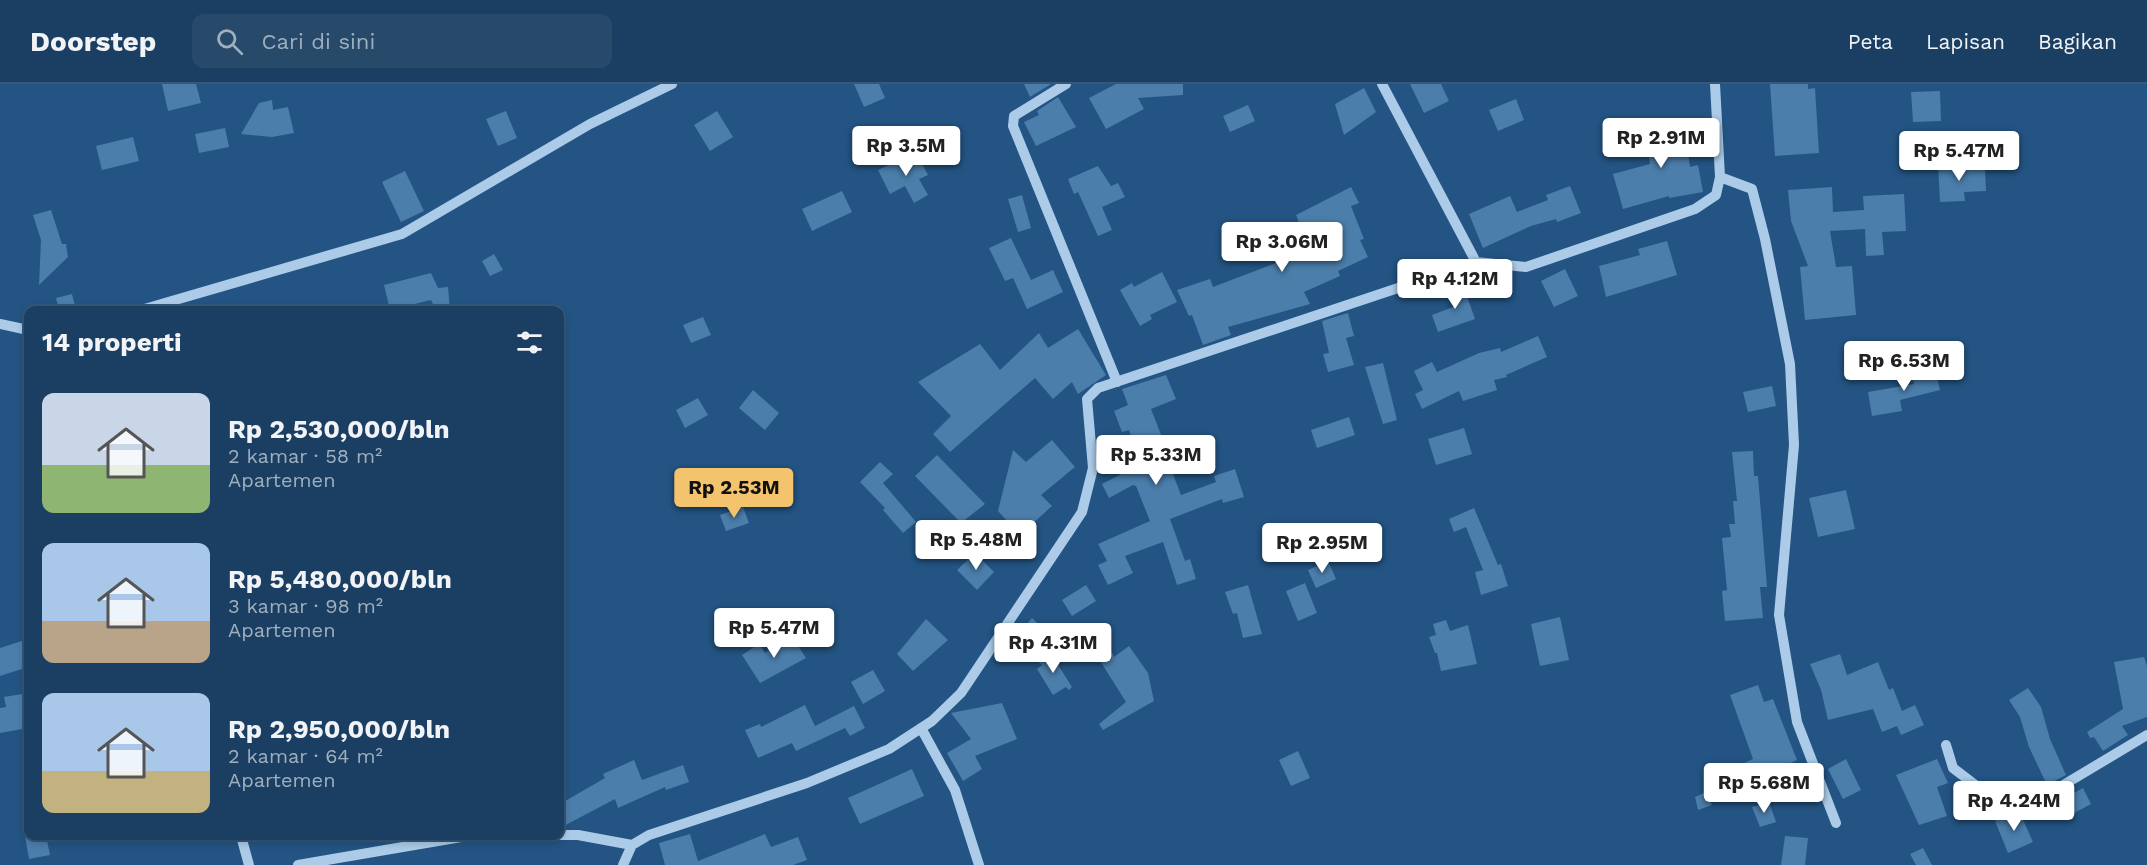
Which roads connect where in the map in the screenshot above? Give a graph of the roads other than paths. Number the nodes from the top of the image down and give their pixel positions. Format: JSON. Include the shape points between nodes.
{"nodes":[{"id":1,"x":672,"y":84,"type":"edge"},
{"id":2,"x":1066,"y":84,"type":"edge"},
{"id":3,"x":1382,"y":84,"type":"edge"},
{"id":4,"x":1714,"y":84,"type":"edge"},
{"id":5,"x":1720,"y":177,"type":"junction"},
{"id":6,"x":1476,"y":262,"type":"junction"},
{"id":7,"x":155,"y":306,"type":"edge"},
{"id":8,"x":0,"y":324,"type":"edge"},
{"id":9,"x":24,"y":329,"type":"edge"},
{"id":10,"x":1117,"y":382,"type":"junction"},
{"id":11,"x":921,"y":728,"type":"junction"},
{"id":12,"x":2147,"y":735,"type":"edge"},
{"id":13,"x":1946,"y":745,"type":"dead end"},
{"id":14,"x":1836,"y":823,"type":"dead end"},
{"id":15,"x":564,"y":835,"type":"edge"},
{"id":16,"x":242,"y":840,"type":"edge"},
{"id":17,"x":444,"y":840,"type":"edge"},
{"id":18,"x":633,"y":845,"type":"junction"},
{"id":19,"x":249,"y":865,"type":"edge"},
{"id":20,"x":298,"y":865,"type":"edge"},
{"id":21,"x":623,"y":865,"type":"edge"},
{"id":22,"x":979,"y":865,"type":"edge"}],
"edges":[{"from":1,"to":7,"type":"street","via":[[590,124],[402,234]]},
{"from":2,"to":10,"type":"street","via":[[1014,116],[1013,126]]},
{"from":3,"to":6,"type":"street"},
{"from":4,"to":5,"type":"street"},
{"from":5,"to":6,"type":"street","via":[[1716,195],[1695,209],[1526,267]]},
{"from":5,"to":14,"type":"street","via":[[1752,189],[1790,364],[1794,446],[1779,615],[1797,722]]},
{"from":6,"to":10,"type":"street"},
{"from":8,"to":9,"type":"street"},
{"from":10,"to":11,"type":"street","via":[[1098,388],[1087,399],[1093,468],[1082,512],[961,693]]},
{"from":11,"to":18,"type":"street","via":[[889,749],[807,783],[648,835]]},
{"from":11,"to":22,"type":"street","via":[[955,790]]},
{"from":12,"to":13,"type":"street","via":[[2055,790],[2014,806],[1991,797],[1953,768]]},
{"from":15,"to":18,"type":"street"},
{"from":16,"to":19,"type":"street"},
{"from":17,"to":20,"type":"street"},
{"from":18,"to":21,"type":"street"}]}
